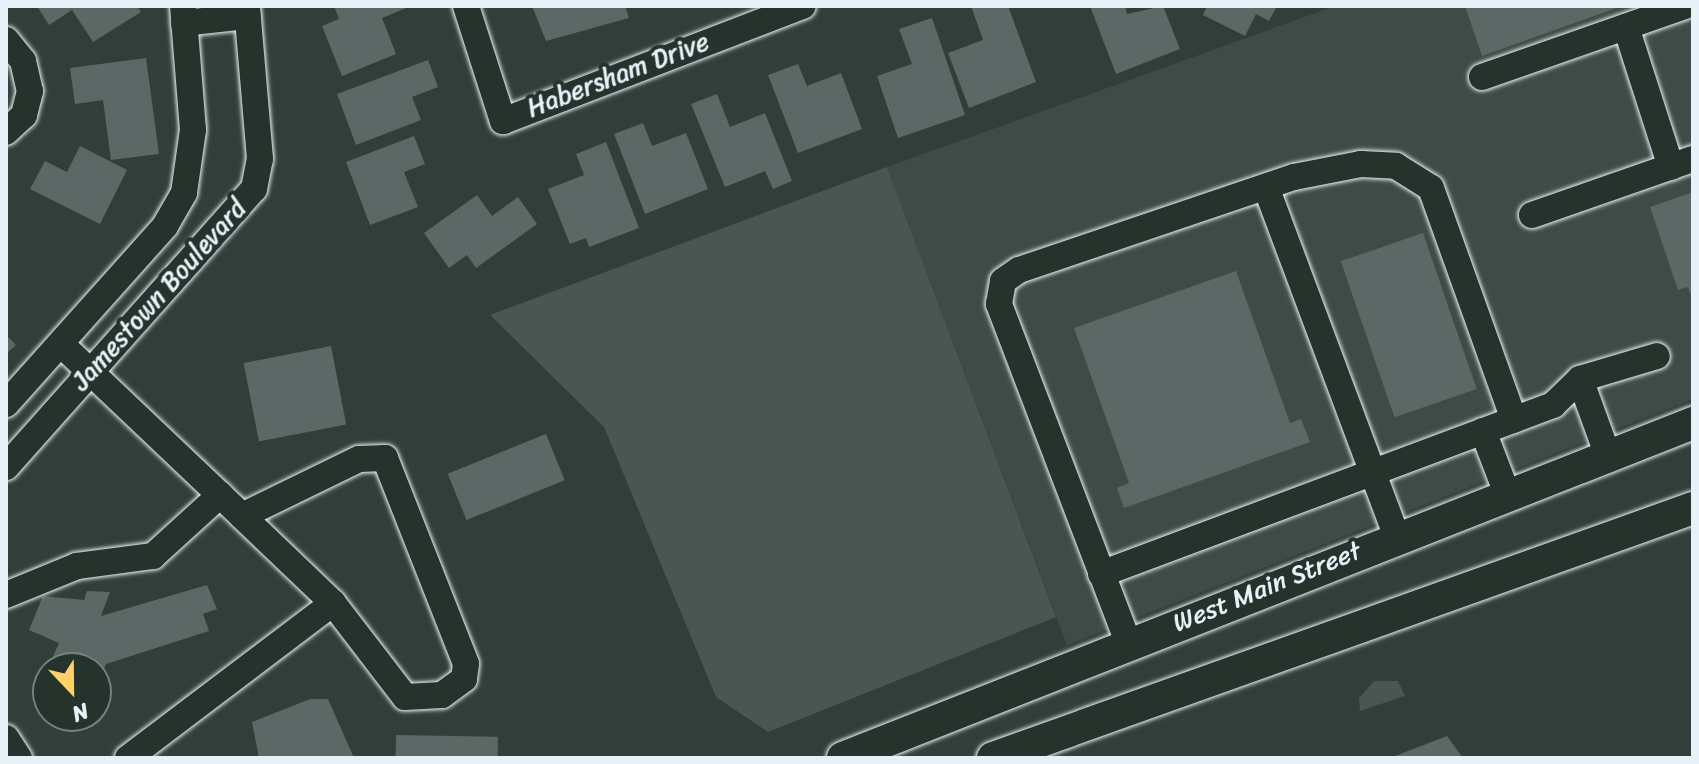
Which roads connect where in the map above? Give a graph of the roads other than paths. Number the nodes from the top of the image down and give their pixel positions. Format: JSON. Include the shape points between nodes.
{"nodes":[{"id":1,"x":466,"y":6,"type":"edge"},
{"id":2,"x":803,"y":6,"type":"edge"},
{"id":3,"x":1685,"y":6,"type":"edge"},
{"id":4,"x":248,"y":11,"type":"edge"},
{"id":5,"x":184,"y":15,"type":"edge"},
{"id":6,"x":1626,"y":27,"type":"junction"},
{"id":7,"x":6,"y":40,"type":"edge"},
{"id":8,"x":1482,"y":77,"type":"dead end"},
{"id":9,"x":6,"y":132,"type":"edge"},
{"id":10,"x":1682,"y":163,"type":"edge"},
{"id":11,"x":1266,"y":187,"type":"junction"},
{"id":12,"x":1532,"y":215,"type":"dead end"},
{"id":13,"x":62,"y":345,"type":"junction"},
{"id":14,"x":1657,"y":356,"type":"dead end"},
{"id":15,"x":92,"y":373,"type":"junction"},
{"id":16,"x":1580,"y":379,"type":"junction"},
{"id":17,"x":6,"y":404,"type":"edge"},
{"id":18,"x":1514,"y":420,"type":"junction"},
{"id":19,"x":1693,"y":423,"type":"edge"},
{"id":20,"x":1483,"y":431,"type":"junction"},
{"id":21,"x":1607,"y":453,"type":"junction"},
{"id":22,"x":6,"y":467,"type":"edge"},
{"id":23,"x":1372,"y":473,"type":"junction"},
{"id":24,"x":1506,"y":491,"type":"junction"},
{"id":25,"x":220,"y":495,"type":"junction"},
{"id":26,"x":1693,"y":508,"type":"edge"},
{"id":27,"x":242,"y":516,"type":"junction"},
{"id":28,"x":1396,"y":535,"type":"junction"},
{"id":29,"x":1101,"y":574,"type":"junction"},
{"id":30,"x":6,"y":595,"type":"edge"},
{"id":31,"x":333,"y":603,"type":"junction"},
{"id":32,"x":1128,"y":642,"type":"junction"},
{"id":33,"x":6,"y":738,"type":"edge"},
{"id":34,"x":19,"y":758,"type":"edge"},
{"id":35,"x":128,"y":758,"type":"edge"},
{"id":36,"x":843,"y":758,"type":"edge"},
{"id":37,"x":993,"y":758,"type":"edge"}],
"edges":[{"from":1,"to":2,"type":"street","name":"Habersham Drive","via":[[503,121]]},
{"from":3,"to":6,"type":"street"},
{"from":4,"to":5,"type":"street"},
{"from":4,"to":15,"type":"street","name":"Jamestown Boulevard","via":[[260,159],[254,189]]},
{"from":5,"to":13,"type":"street","name":"Jamestown Boulevard","via":[[193,130],[184,193]]},
{"from":6,"to":8,"type":"street"},
{"from":6,"to":10,"type":"street"},
{"from":7,"to":9,"type":"street","via":[[23,61],[30,91],[24,115]]},
{"from":10,"to":12,"type":"street"},
{"from":11,"to":18,"type":"street","via":[[1361,164],[1396,166],[1431,188]]},
{"from":11,"to":23,"type":"street"},
{"from":11,"to":29,"type":"street","via":[[1019,270],[997,292]]},
{"from":13,"to":15,"type":"street"},
{"from":13,"to":17,"type":"street","name":"Jamestown Boulevard"},
{"from":14,"to":16,"type":"street"},
{"from":15,"to":22,"type":"street","name":"Jamestown Boulevard"},
{"from":15,"to":25,"type":"street"},
{"from":16,"to":18,"type":"street","via":[[1553,405]]},
{"from":16,"to":21,"type":"street"},
{"from":18,"to":20,"type":"street"},
{"from":19,"to":21,"type":"main road","name":"West Main Street"},
{"from":20,"to":23,"type":"street"},
{"from":20,"to":24,"type":"street"},
{"from":21,"to":24,"type":"main road","name":"West Main Street"},
{"from":23,"to":28,"type":"street"},
{"from":23,"to":29,"type":"street"},
{"from":24,"to":28,"type":"main road","name":"West Main Street"},
{"from":25,"to":27,"type":"street"},
{"from":25,"to":30,"type":"street","via":[[167,547],[139,562],[56,572]]},
{"from":26,"to":37,"type":"main road"},
{"from":27,"to":31,"type":"street"},
{"from":27,"to":31,"type":"street","via":[[359,459],[385,458],[457,639],[464,679],[442,695],[405,697]]},
{"from":28,"to":32,"type":"main road","name":"West Main Street"},
{"from":29,"to":32,"type":"street"},
{"from":31,"to":35,"type":"street"},
{"from":32,"to":36,"type":"main road","name":"West Main Street"},
{"from":33,"to":34,"type":"street"}]}
